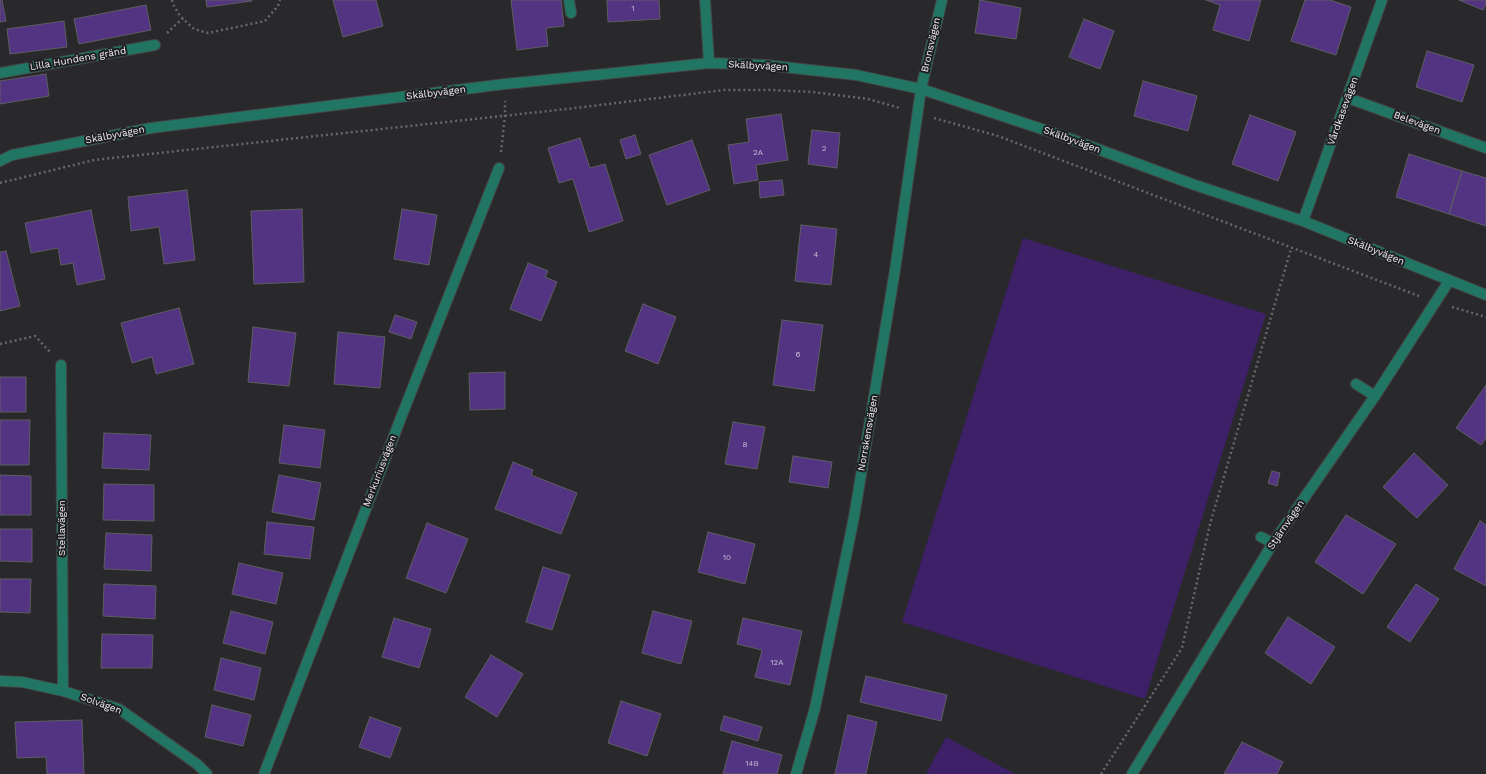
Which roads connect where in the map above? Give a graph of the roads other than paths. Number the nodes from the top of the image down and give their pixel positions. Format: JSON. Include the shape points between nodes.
{"nodes":[{"id":1,"x":569,"y":0,"type":"edge"},
{"id":2,"x":705,"y":0,"type":"edge"},
{"id":3,"x":942,"y":0,"type":"edge"},
{"id":4,"x":1382,"y":0,"type":"edge"},
{"id":5,"x":571,"y":13,"type":"dead end"},
{"id":6,"x":155,"y":45,"type":"road end"},
{"id":7,"x":709,"y":63,"type":"junction"},
{"id":8,"x":0,"y":73,"type":"edge"},
{"id":9,"x":921,"y":89,"type":"junction"},
{"id":10,"x":1348,"y":98,"type":"junction"},
{"id":11,"x":1486,"y":148,"type":"edge"},
{"id":12,"x":0,"y":161,"type":"edge"},
{"id":13,"x":499,"y":168,"type":"road end"},
{"id":14,"x":1303,"y":221,"type":"junction"},
{"id":15,"x":1449,"y":281,"type":"junction"},
{"id":16,"x":1486,"y":295,"type":"edge"},
{"id":17,"x":61,"y":365,"type":"road end"},
{"id":18,"x":1356,"y":384,"type":"dead end"},
{"id":19,"x":1375,"y":396,"type":"junction"},
{"id":20,"x":1261,"y":537,"type":"dead end"},
{"id":21,"x":1273,"y":543,"type":"junction"},
{"id":22,"x":0,"y":681,"type":"edge"},
{"id":23,"x":63,"y":691,"type":"junction"},
{"id":24,"x":207,"y":774,"type":"edge"},
{"id":25,"x":264,"y":774,"type":"edge"},
{"id":26,"x":796,"y":774,"type":"edge"},
{"id":27,"x":1132,"y":774,"type":"edge"}],
"edges":[{"from":1,"to":5,"type":"street"},
{"from":2,"to":7,"type":"street"},
{"from":3,"to":9,"type":"street","name":"Bronsvägen"},
{"from":4,"to":10,"type":"street","name":"Vårdkasevägen"},
{"from":6,"to":8,"type":"street","name":"Lilla Hundens gränd"},
{"from":7,"to":9,"type":"street","name":"Skälbyvägen","via":[[766,65],[856,75]]},
{"from":7,"to":12,"type":"street","name":"Skälbyvägen","via":[[505,84],[151,128],[12,155]]},
{"from":9,"to":14,"type":"street","name":"Skälbyvägen"},
{"from":9,"to":26,"type":"street","name":"Norrskensvägen","via":[[895,270],[854,517],[816,708]]},
{"from":10,"to":11,"type":"street","name":"Belevägen"},
{"from":10,"to":14,"type":"street","name":"Vårdkasevägen"},
{"from":13,"to":25,"type":"street","name":"Merkuriusvägen"},
{"from":14,"to":15,"type":"street","name":"Skälbyvägen"},
{"from":15,"to":16,"type":"street","name":"Skälbyvägen"},
{"from":15,"to":19,"type":"street","name":"Stjärnvägen"},
{"from":17,"to":23,"type":"street","name":"Stellavägen"},
{"from":18,"to":19,"type":"street"},
{"from":19,"to":21,"type":"street","name":"Stjärnvägen"},
{"from":20,"to":21,"type":"street"},
{"from":21,"to":27,"type":"street","name":"Stjärnvägen"},
{"from":22,"to":23,"type":"street","name":"Solvägen","via":[[22,682]]},
{"from":23,"to":24,"type":"street","name":"Solvägen","via":[[119,709],[197,764]]}]}
